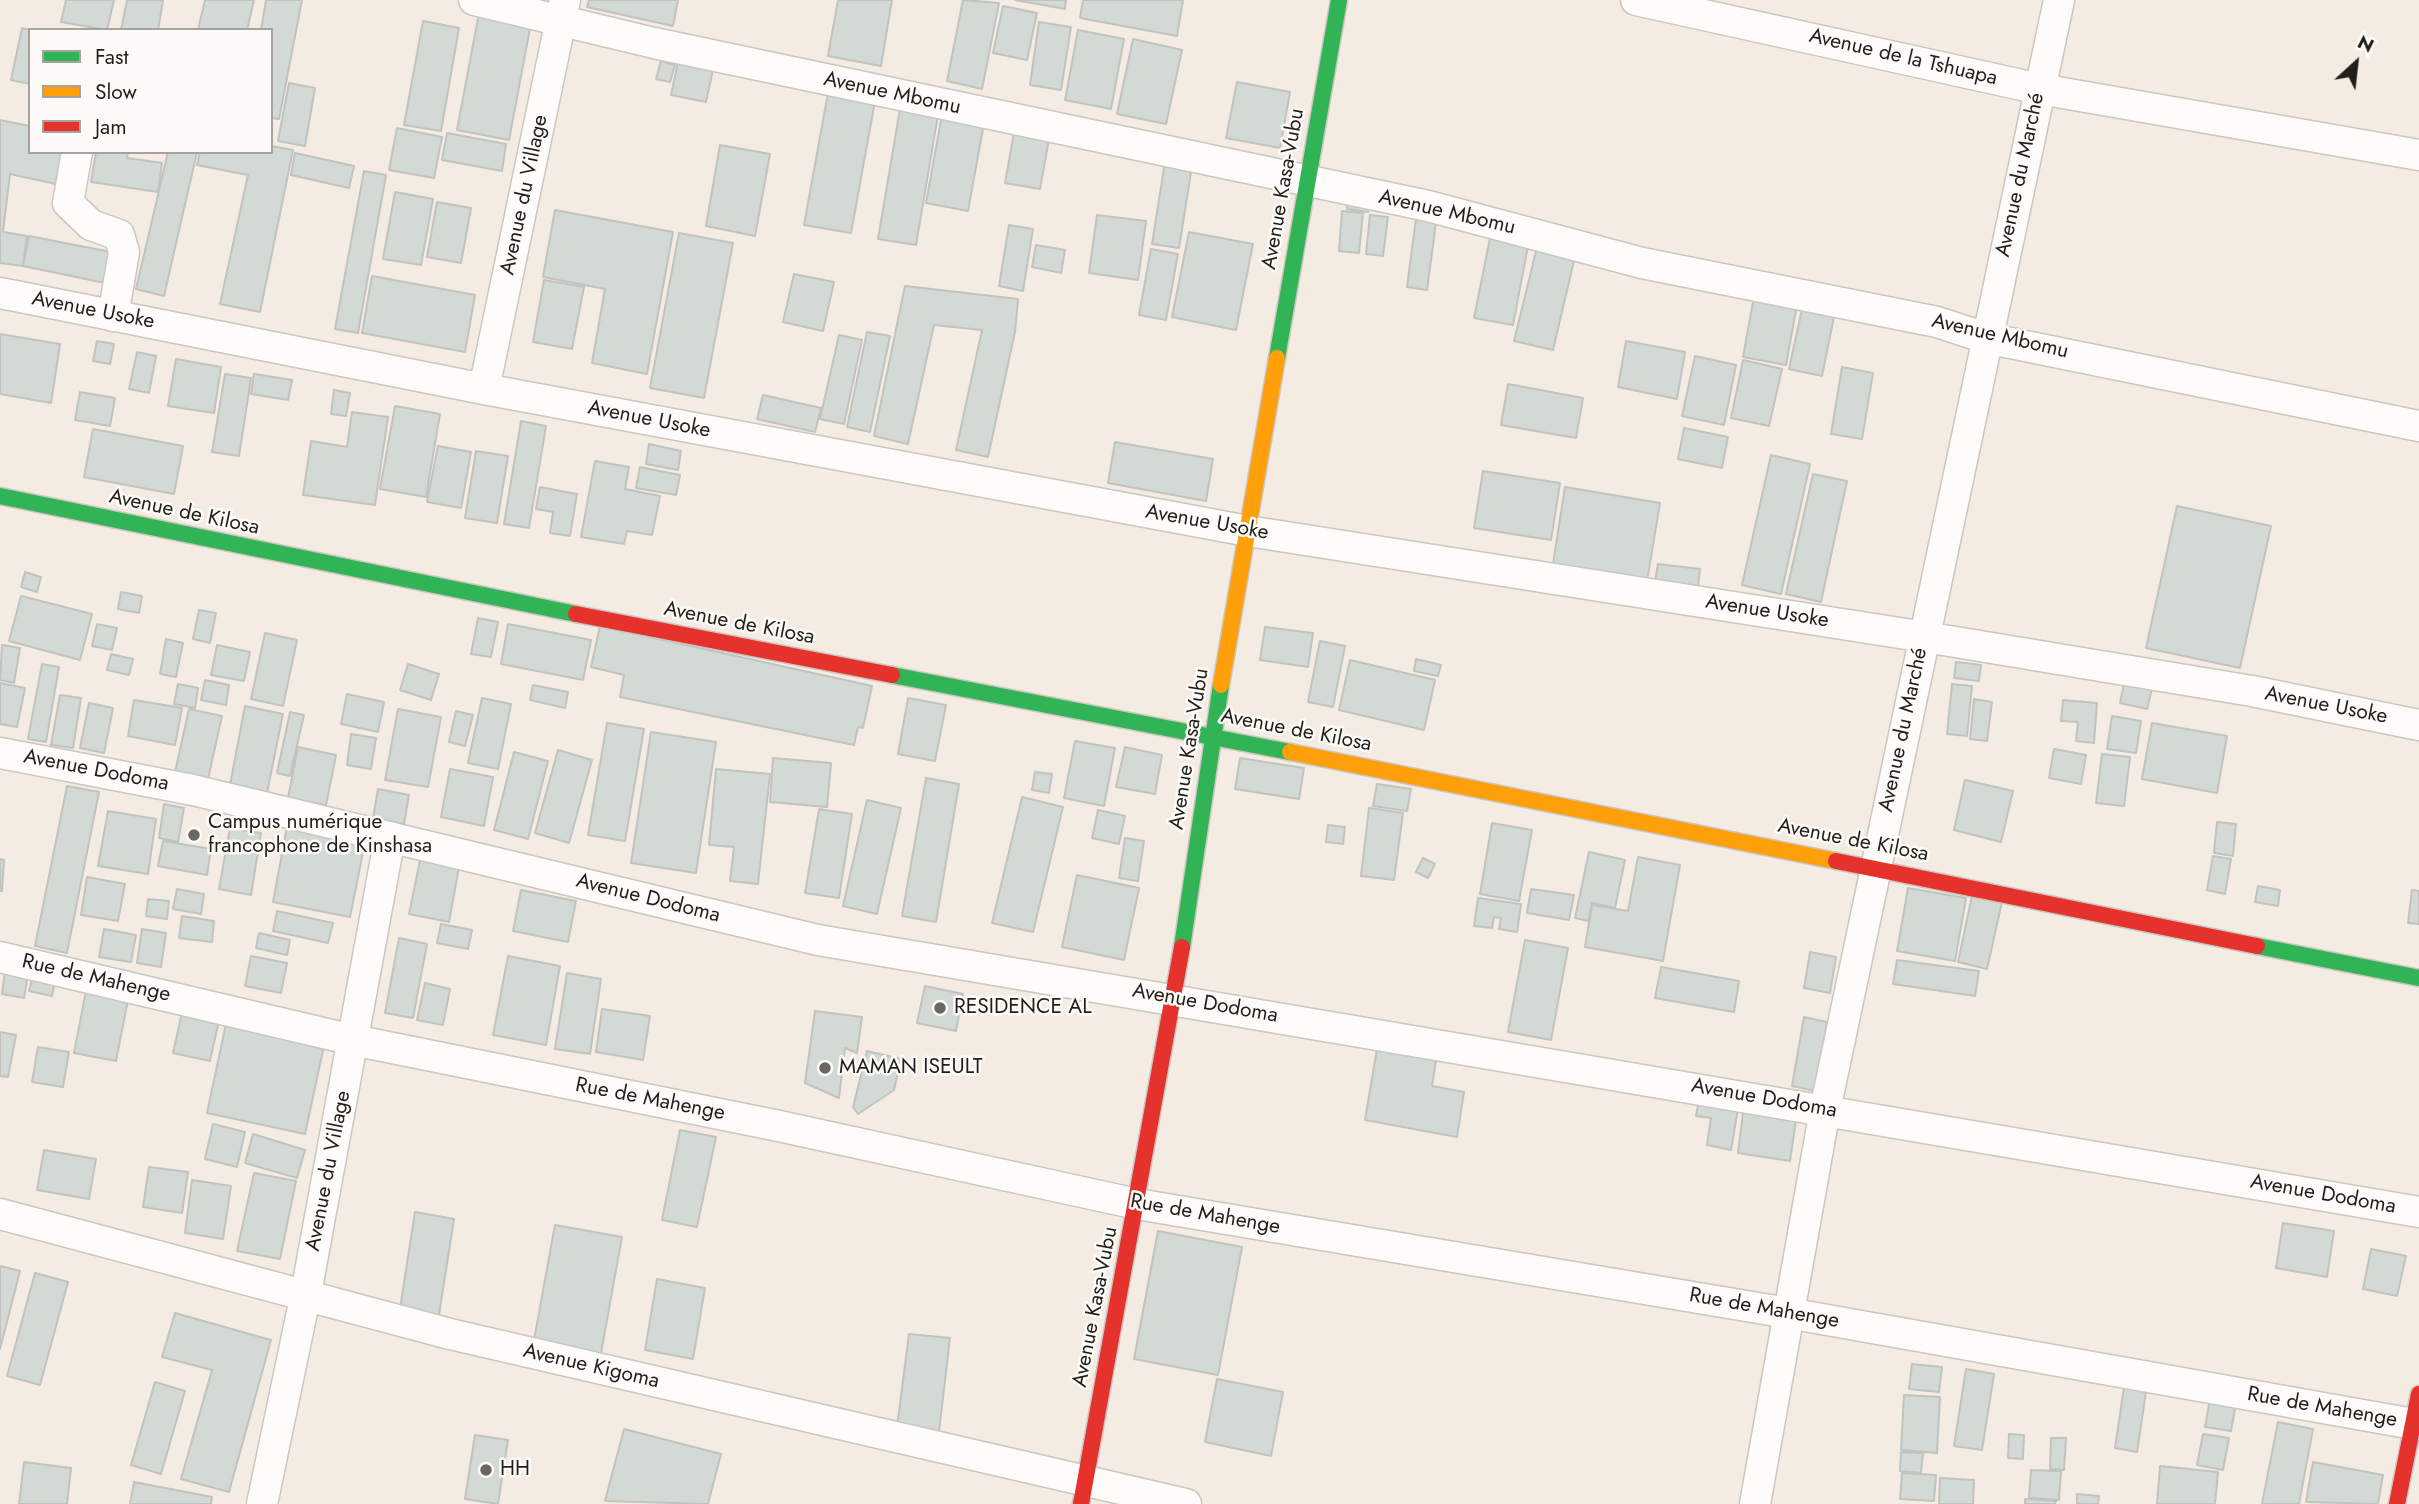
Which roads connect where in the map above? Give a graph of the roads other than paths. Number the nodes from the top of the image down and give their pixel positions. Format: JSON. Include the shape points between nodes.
{"nodes":[{"id":1,"x":474,"y":0,"type":"edge"},
{"id":2,"x":1339,"y":0,"type":"edge"},
{"id":3,"x":1636,"y":0,"type":"edge"},
{"id":4,"x":2059,"y":0,"type":"edge"},
{"id":5,"x":563,"y":9,"type":"edge"},
{"id":6,"x":2040,"y":89,"type":"junction"},
{"id":7,"x":77,"y":154,"type":"edge"},
{"id":8,"x":2419,"y":155,"type":"edge"},
{"id":9,"x":1306,"y":182,"type":"junction"},
{"id":10,"x":0,"y":293,"type":"edge"},
{"id":11,"x":113,"y":316,"type":"junction"},
{"id":12,"x":1986,"y":338,"type":"junction"},
{"id":13,"x":484,"y":389,"type":"junction"},
{"id":14,"x":2419,"y":426,"type":"edge"},
{"id":15,"x":0,"y":496,"type":"edge"},
{"id":16,"x":1248,"y":531,"type":"junction"},
{"id":17,"x":1925,"y":637,"type":"junction"},
{"id":18,"x":2419,"y":725,"type":"edge"},
{"id":19,"x":1212,"y":736,"type":"junction"},
{"id":20,"x":0,"y":753,"type":"edge"},
{"id":21,"x":390,"y":837,"type":"junction"},
{"id":22,"x":1875,"y":866,"type":"junction"},
{"id":23,"x":0,"y":957,"type":"edge"},
{"id":24,"x":2419,"y":978,"type":"edge"},
{"id":25,"x":1175,"y":999,"type":"junction"},
{"id":26,"x":353,"y":1040,"type":"junction"},
{"id":27,"x":1825,"y":1110,"type":"junction"},
{"id":28,"x":1137,"y":1204,"type":"junction"},
{"id":29,"x":2419,"y":1212,"type":"edge"},
{"id":30,"x":0,"y":1214,"type":"edge"},
{"id":31,"x":306,"y":1293,"type":"junction"},
{"id":32,"x":1788,"y":1313,"type":"junction"},
{"id":33,"x":2419,"y":1394,"type":"edge"},
{"id":34,"x":2416,"y":1425,"type":"edge"},
{"id":35,"x":1083,"y":1492,"type":"edge"},
{"id":36,"x":262,"y":1504,"type":"edge"},
{"id":37,"x":1186,"y":1504,"type":"edge"},
{"id":38,"x":1755,"y":1504,"type":"edge"},
{"id":39,"x":2397,"y":1504,"type":"edge"}],
"edges":[{"from":1,"to":5,"type":"street","name":"Avenue Mbomu"},
{"from":2,"to":9,"type":"street","name":"Avenue Kasa-Vubu"},
{"from":3,"to":6,"type":"street","name":"Avenue de la Tshuapa"},
{"from":4,"to":6,"type":"street","name":"Avenue du Marché"},
{"from":5,"to":9,"type":"street","name":"Avenue Mbomu","via":[[654,43]]},
{"from":5,"to":13,"type":"street","name":"Avenue du Village"},
{"from":6,"to":8,"type":"street","name":"Avenue de la Tshuapa"},
{"from":6,"to":12,"type":"street","name":"Avenue du Marché"},
{"from":7,"to":11,"type":"street","via":[[68,203],[91,225],[119,235],[124,252]]},
{"from":9,"to":12,"type":"street","name":"Avenue Mbomu","via":[[1428,206],[1642,263],[1937,322]]},
{"from":9,"to":16,"type":"street","name":"Avenue Kasa-Vubu"},
{"from":10,"to":11,"type":"street","name":"Avenue Usoke"},
{"from":11,"to":13,"type":"street","name":"Avenue Usoke"},
{"from":12,"to":14,"type":"street","name":"Avenue Mbomu"},
{"from":12,"to":17,"type":"street","name":"Avenue du Marché"},
{"from":13,"to":16,"type":"street","name":"Avenue Usoke"},
{"from":15,"to":19,"type":"street","name":"Avenue de Kilosa","via":[[450,590]]},
{"from":16,"to":17,"type":"street","name":"Avenue Usoke"},
{"from":16,"to":19,"type":"street","name":"Avenue Kasa-Vubu"},
{"from":17,"to":18,"type":"street","name":"Avenue Usoke","via":[[2252,691]]},
{"from":17,"to":22,"type":"street","name":"Avenue du Marché"},
{"from":19,"to":22,"type":"street","name":"Avenue de Kilosa"},
{"from":19,"to":25,"type":"street","name":"Avenue Kasa-Vubu"},
{"from":20,"to":21,"type":"street","name":"Avenue Dodoma","via":[[193,790]]},
{"from":21,"to":25,"type":"street","name":"Avenue Dodoma","via":[[818,940]]},
{"from":21,"to":26,"type":"street","name":"Avenue du Village"},
{"from":22,"to":24,"type":"street","name":"Avenue de Kilosa"},
{"from":22,"to":27,"type":"street","name":"Avenue du Marché"},
{"from":23,"to":26,"type":"street","name":"Rue de Mahenge"},
{"from":25,"to":27,"type":"street","name":"Avenue Dodoma"},
{"from":25,"to":28,"type":"street","name":"Avenue Kasa-Vubu"},
{"from":26,"to":28,"type":"street","name":"Rue de Mahenge"},
{"from":26,"to":31,"type":"street","name":"Avenue du Village"},
{"from":27,"to":29,"type":"street","name":"Avenue Dodoma"},
{"from":27,"to":32,"type":"street","name":"Avenue du Marché"},
{"from":28,"to":32,"type":"street","name":"Rue de Mahenge"},
{"from":28,"to":35,"type":"street","name":"Avenue Kasa-Vubu"},
{"from":30,"to":31,"type":"street","name":"Avenue Kigoma"},
{"from":31,"to":35,"type":"street","name":"Avenue Kigoma","via":[[463,1338]]},
{"from":31,"to":36,"type":"street","name":"Avenue du Village"},
{"from":32,"to":34,"type":"street","name":"Rue de Mahenge"},
{"from":32,"to":38,"type":"street","name":"Avenue du Marché"},
{"from":33,"to":34,"type":"street"},
{"from":34,"to":39,"type":"street"},
{"from":35,"to":37,"type":"street","name":"Avenue Kigoma"}]}
